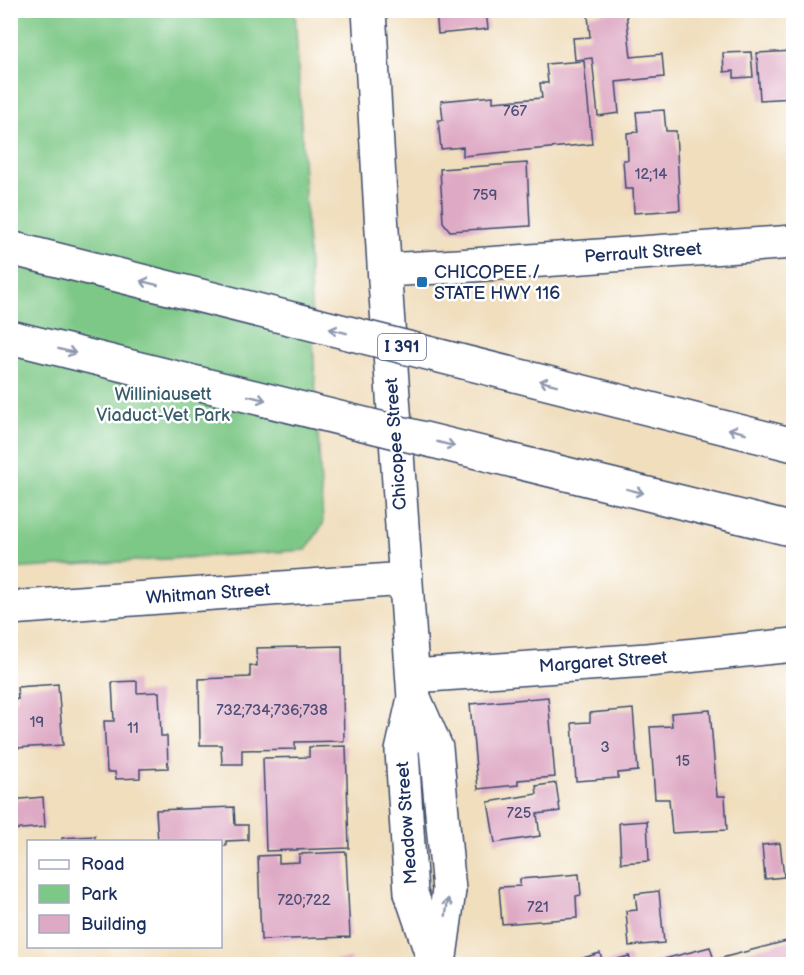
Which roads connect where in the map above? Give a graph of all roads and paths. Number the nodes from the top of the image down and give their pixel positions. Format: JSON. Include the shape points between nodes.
{"nodes":[{"id":1,"x":369,"y":10,"type":"edge"},
{"id":2,"x":794,"y":242,"type":"edge"},
{"id":3,"x":10,"y":248,"type":"edge"},
{"id":4,"x":385,"y":270,"type":"junction"},
{"id":5,"x":10,"y":337,"type":"edge"},
{"id":6,"x":794,"y":445,"type":"edge"},
{"id":7,"x":794,"y":530,"type":"edge"},
{"id":8,"x":405,"y":579,"type":"junction"},
{"id":9,"x":10,"y":608,"type":"edge"},
{"id":10,"x":794,"y":645,"type":"edge"},
{"id":11,"x":414,"y":687,"type":"junction"},
{"id":12,"x":437,"y":964,"type":"edge"}],
"edges":[{"from":1,"to":4,"type":"main road","name":"Chicopee Street"},
{"from":2,"to":4,"type":"main road","name":"Perrault Street"},
{"from":6,"to":3,"type":"main road","number":"I 391","one_way":true,"bridge":true},
{"from":4,"to":8,"type":"main road","name":"Chicopee Street"},
{"from":5,"to":7,"type":"main road","one_way":true,"bridge":true},
{"from":8,"to":9,"type":"main road","name":"Whitman Street"},
{"from":8,"to":11,"type":"main road","name":"Chicopee Street"},
{"from":10,"to":11,"type":"main road","name":"Margaret Street"},
{"from":11,"to":12,"type":"main road","name":"Meadow Street","via":[[402,751],[411,893]]}]}
